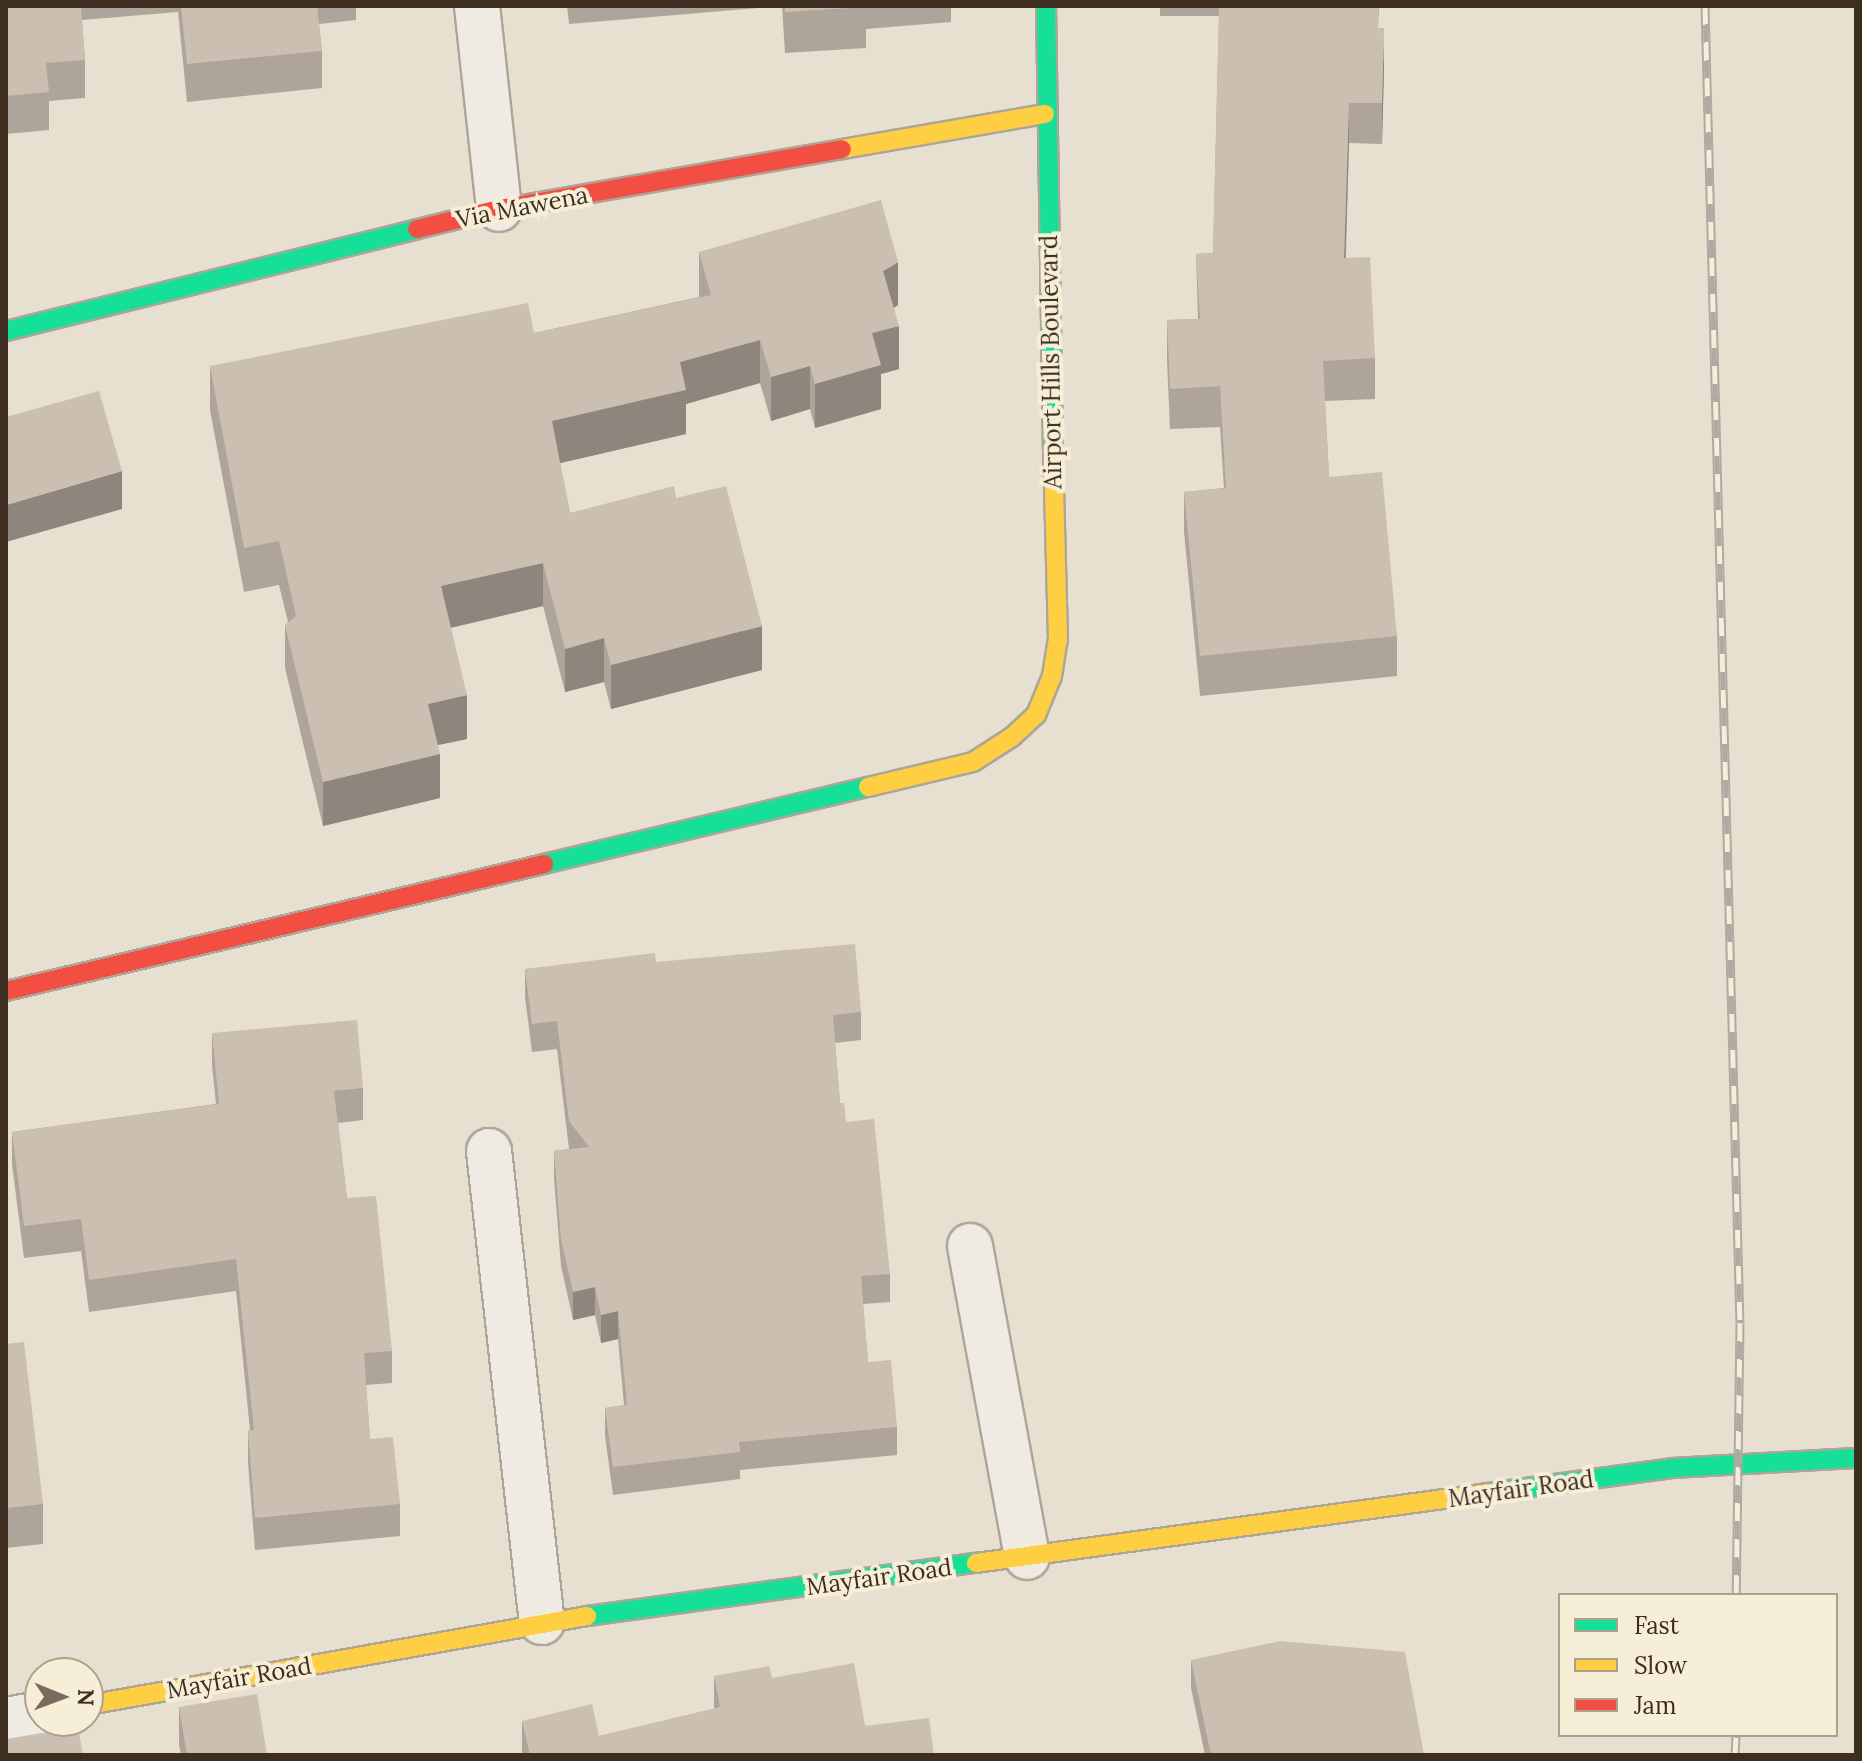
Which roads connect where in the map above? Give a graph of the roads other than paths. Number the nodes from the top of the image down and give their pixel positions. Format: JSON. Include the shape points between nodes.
{"nodes":[{"id":1,"x":477,"y":6,"type":"edge"},
{"id":2,"x":1046,"y":6,"type":"edge"},
{"id":3,"x":1045,"y":114,"type":"junction"},
{"id":4,"x":499,"y":209,"type":"junction"},
{"id":5,"x":6,"y":331,"type":"edge"},
{"id":6,"x":6,"y":991,"type":"edge"},
{"id":7,"x":489,"y":1151,"type":"dead end"},
{"id":8,"x":970,"y":1246,"type":"dead end"},
{"id":9,"x":1856,"y":1458,"type":"edge"},
{"id":10,"x":1027,"y":1557,"type":"junction"},
{"id":11,"x":542,"y":1622,"type":"junction"},
{"id":12,"x":104,"y":1702,"type":"edge"}],
"edges":[{"from":1,"to":4,"type":"street"},
{"from":2,"to":3,"type":"street","name":"Airport Hills Boulevard"},
{"from":3,"to":4,"type":"street","name":"Via Mawena"},
{"from":3,"to":6,"type":"street","name":"Airport Hills Boulevard","via":[[1058,640],[1052,676],[1036,715],[1012,737],[973,762]]},
{"from":4,"to":5,"type":"street","name":"Via Mawena"},
{"from":7,"to":11,"type":"street"},
{"from":8,"to":10,"type":"street"},
{"from":9,"to":10,"type":"street","name":"Mayfair Road","via":[[1672,1468]]},
{"from":10,"to":11,"type":"street","name":"Mayfair Road"},
{"from":11,"to":12,"type":"street","name":"Mayfair Road"}]}
